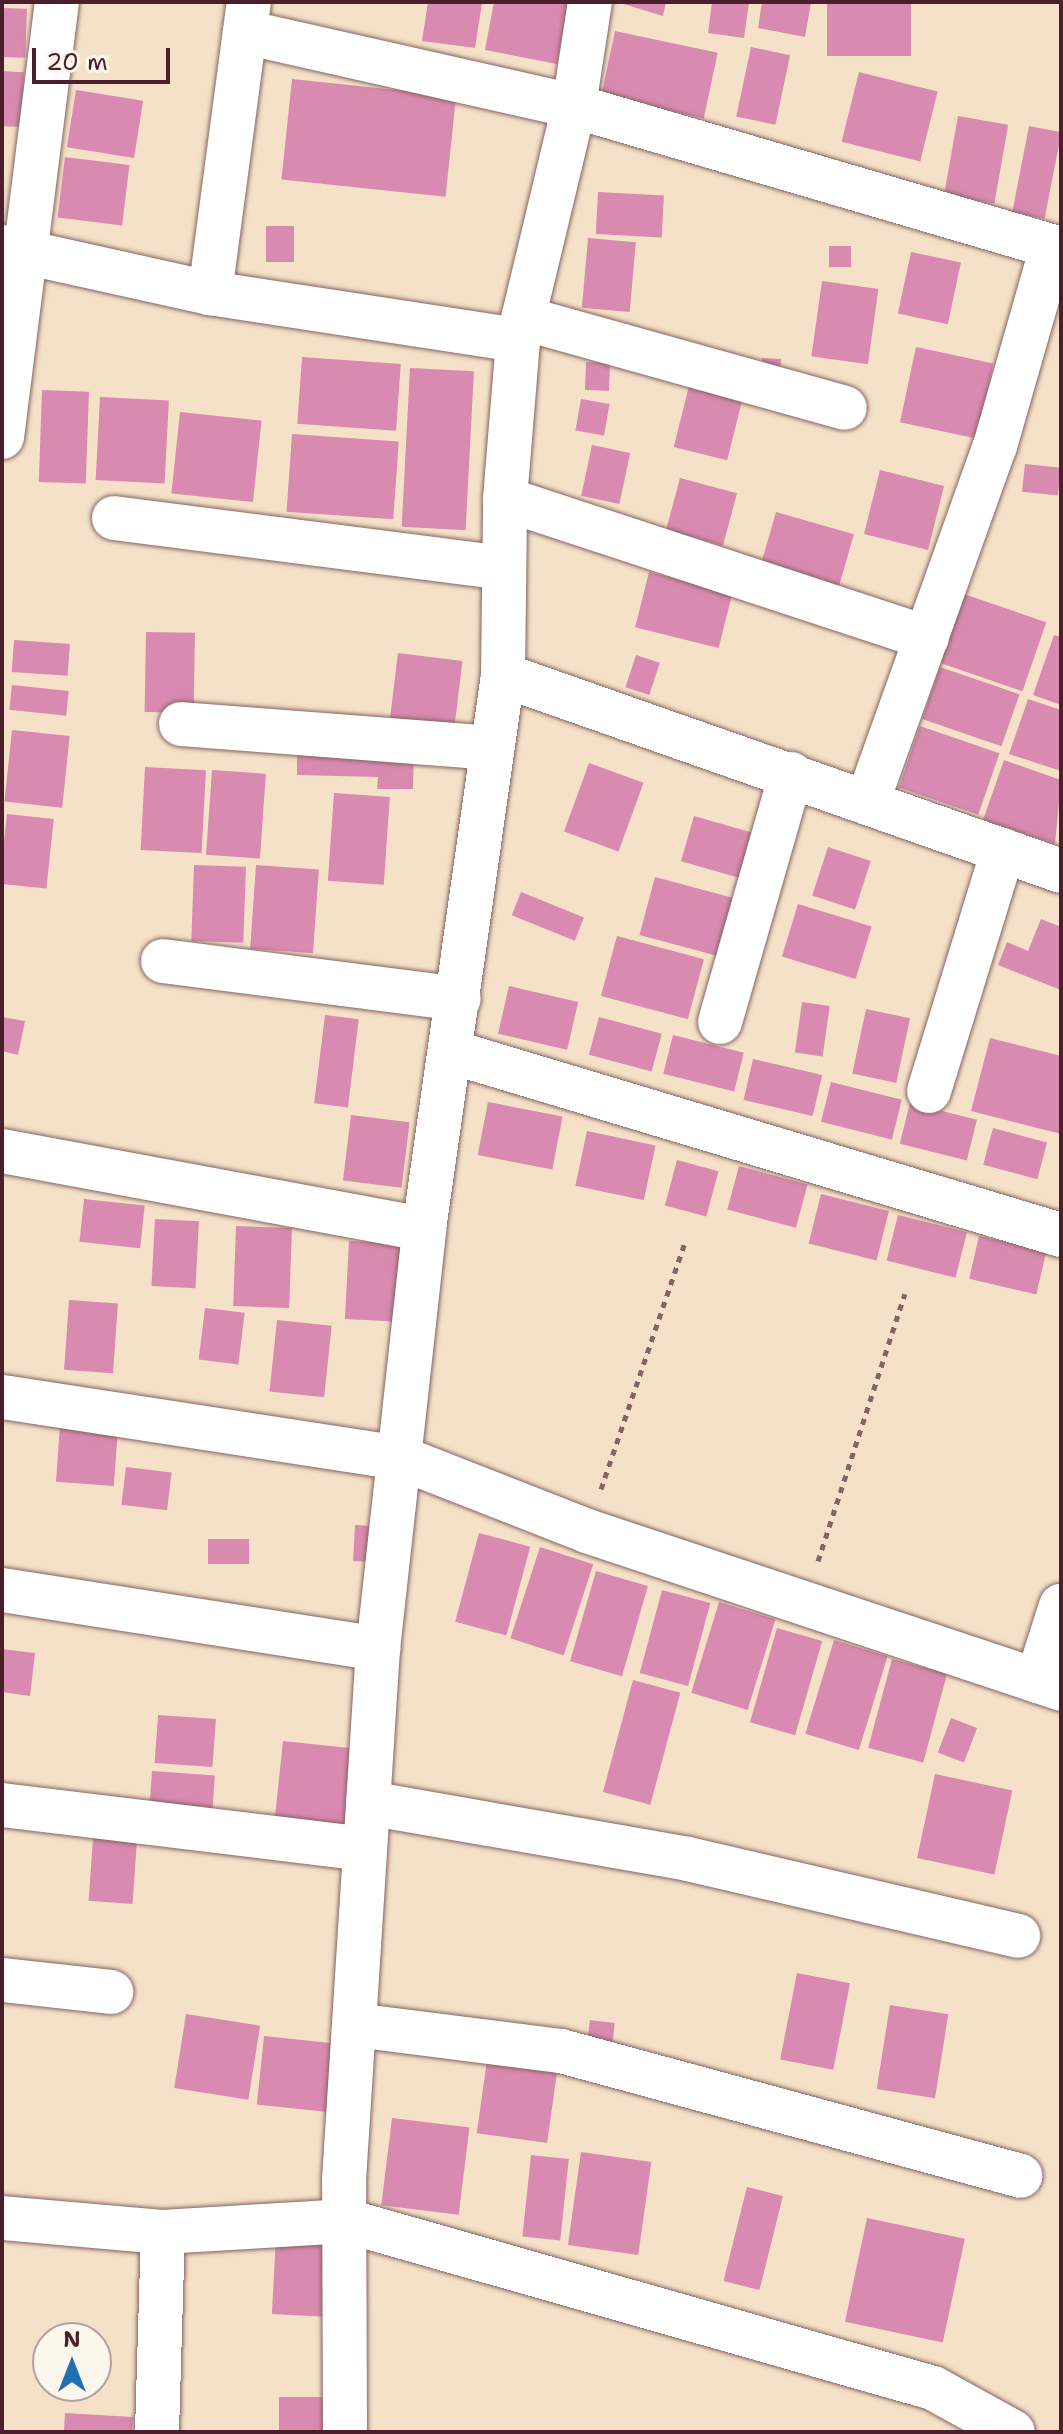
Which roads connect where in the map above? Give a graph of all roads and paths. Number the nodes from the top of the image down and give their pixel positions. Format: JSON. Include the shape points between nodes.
{"nodes":[{"id":1,"x":57,"y":2,"type":"edge"},
{"id":2,"x":590,"y":2,"type":"edge"},
{"id":3,"x":247,"y":17,"type":"edge"},
{"id":4,"x":574,"y":106,"type":"junction"},
{"id":5,"x":1057,"y":248,"type":"edge"},
{"id":6,"x":12,"y":249,"type":"edge"},
{"id":7,"x":210,"y":293,"type":"junction"},
{"id":8,"x":521,"y":329,"type":"junction"},
{"id":9,"x":845,"y":408,"type":"dead end"},
{"id":10,"x":2,"y":437,"type":"edge"},
{"id":11,"x":505,"y":499,"type":"junction"},
{"id":12,"x":114,"y":518,"type":"dead end"},
{"id":13,"x":504,"y":568,"type":"junction"},
{"id":14,"x":927,"y":638,"type":"junction"},
{"id":15,"x":503,"y":675,"type":"junction"},
{"id":16,"x":181,"y":724,"type":"dead end"},
{"id":17,"x":491,"y":748,"type":"junction"},
{"id":18,"x":791,"y":774,"type":"junction"},
{"id":19,"x":868,"y":800,"type":"junction"},
{"id":20,"x":1003,"y":850,"type":"junction"},
{"id":21,"x":1061,"y":871,"type":"edge"},
{"id":22,"x":163,"y":961,"type":"dead end"},
{"id":23,"x":459,"y":999,"type":"junction"},
{"id":24,"x":720,"y":1022,"type":"dead end"},
{"id":25,"x":452,"y":1052,"type":"junction"},
{"id":26,"x":929,"y":1091,"type":"dead end"},
{"id":27,"x":2,"y":1151,"type":"edge"},
{"id":28,"x":424,"y":1229,"type":"junction"},
{"id":29,"x":1061,"y":1235,"type":"edge"},
{"id":30,"x":686,"y":1240,"type":"dead end"},
{"id":31,"x":905,"y":1294,"type":"dead end"},
{"id":32,"x":2,"y":1397,"type":"edge"},
{"id":33,"x":401,"y":1458,"type":"junction"},
{"id":34,"x":587,"y":1531,"type":"junction"},
{"id":35,"x":2,"y":1590,"type":"edge"},
{"id":36,"x":805,"y":1604,"type":"junction"},
{"id":37,"x":1061,"y":1606,"type":"edge"},
{"id":38,"x":378,"y":1649,"type":"junction"},
{"id":39,"x":1049,"y":1685,"type":"edge"},
{"id":40,"x":368,"y":1803,"type":"junction"},
{"id":41,"x":2,"y":1805,"type":"edge"},
{"id":42,"x":364,"y":1849,"type":"junction"},
{"id":43,"x":1018,"y":1936,"type":"dead end"},
{"id":44,"x":2,"y":1980,"type":"edge"},
{"id":45,"x":111,"y":1992,"type":"dead end"},
{"id":46,"x":355,"y":2025,"type":"junction"},
{"id":47,"x":1020,"y":2176,"type":"dead end"},
{"id":48,"x":2,"y":2218,"type":"edge"},
{"id":49,"x":347,"y":2221,"type":"junction"},
{"id":50,"x":163,"y":2232,"type":"junction"},
{"id":51,"x":157,"y":2432,"type":"edge"},
{"id":52,"x":345,"y":2432,"type":"edge"},
{"id":53,"x":1013,"y":2432,"type":"edge"}],
"edges":[{"from":1,"to":6,"type":"street"},
{"from":2,"to":4,"type":"street"},
{"from":3,"to":4,"type":"street"},
{"from":3,"to":7,"type":"street"},
{"from":4,"to":5,"type":"street"},
{"from":4,"to":8,"type":"street"},
{"from":5,"to":14,"type":"street"},
{"from":6,"to":7,"type":"street"},
{"from":6,"to":10,"type":"street"},
{"from":7,"to":8,"type":"street"},
{"from":8,"to":9,"type":"street"},
{"from":8,"to":11,"type":"street"},
{"from":11,"to":13,"type":"street"},
{"from":11,"to":14,"type":"street"},
{"from":12,"to":13,"type":"street"},
{"from":13,"to":15,"type":"street"},
{"from":14,"to":19,"type":"street"},
{"from":15,"to":17,"type":"street"},
{"from":15,"to":18,"type":"street"},
{"from":16,"to":17,"type":"street"},
{"from":17,"to":23,"type":"street"},
{"from":18,"to":19,"type":"street"},
{"from":18,"to":24,"type":"street"},
{"from":19,"to":20,"type":"street"},
{"from":20,"to":21,"type":"street"},
{"from":20,"to":26,"type":"street"},
{"from":22,"to":23,"type":"street"},
{"from":23,"to":25,"type":"street"},
{"from":25,"to":28,"type":"street"},
{"from":25,"to":29,"type":"street"},
{"from":27,"to":28,"type":"street"},
{"from":28,"to":33,"type":"street"},
{"from":30,"to":34,"type":"path"},
{"from":31,"to":36,"type":"path"},
{"from":32,"to":33,"type":"street"},
{"from":33,"to":34,"type":"street"},
{"from":33,"to":38,"type":"street"},
{"from":34,"to":36,"type":"street"},
{"from":35,"to":38,"type":"street"},
{"from":36,"to":39,"type":"street"},
{"from":37,"to":39,"type":"street"},
{"from":38,"to":40,"type":"street"},
{"from":40,"to":42,"type":"street"},
{"from":40,"to":43,"type":"street","via":[[688,1859]]},
{"from":41,"to":42,"type":"street"},
{"from":42,"to":46,"type":"street"},
{"from":44,"to":45,"type":"street"},
{"from":46,"to":47,"type":"street","via":[[561,2051]]},
{"from":46,"to":49,"type":"street"},
{"from":48,"to":50,"type":"street"},
{"from":49,"to":50,"type":"street"},
{"from":49,"to":52,"type":"street"},
{"from":49,"to":53,"type":"street","via":[[933,2388]]},
{"from":50,"to":51,"type":"street"}]}
